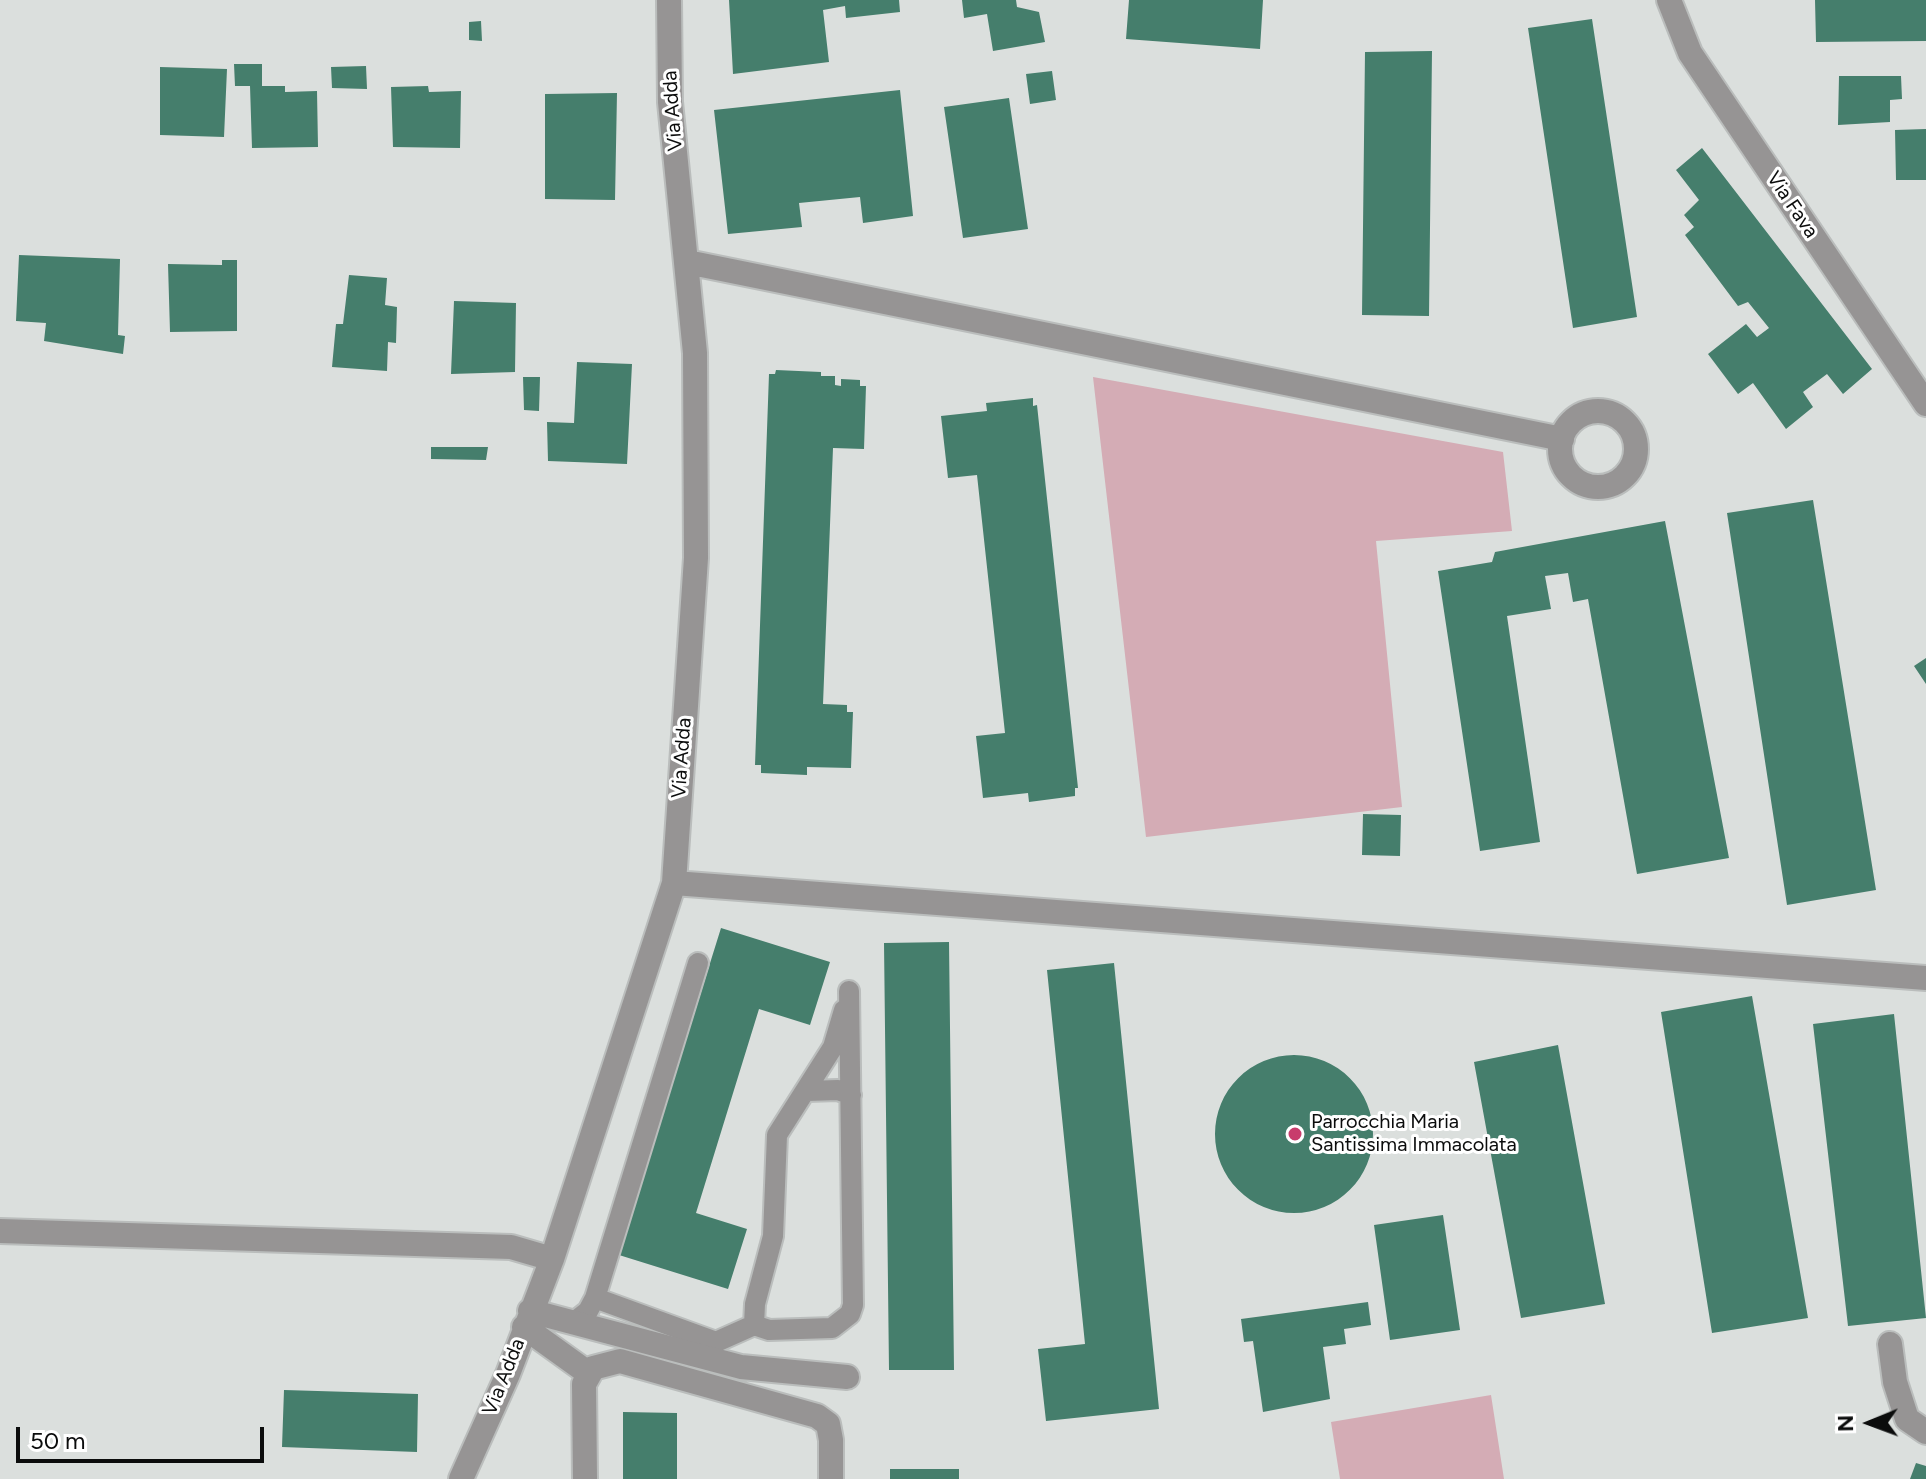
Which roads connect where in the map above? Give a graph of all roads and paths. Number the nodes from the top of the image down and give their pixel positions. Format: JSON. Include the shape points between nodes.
{"nodes":[{"id":1,"x":669,"y":0,"type":"edge"},
{"id":2,"x":1669,"y":0,"type":"edge"},
{"id":3,"x":687,"y":262,"type":"junction"},
{"id":4,"x":1926,"y":404,"type":"edge"},
{"id":5,"x":1562,"y":439,"type":"dead end"},
{"id":6,"x":674,"y":883,"type":"junction"},
{"id":7,"x":698,"y":963,"type":"dead end"},
{"id":8,"x":1926,"y":978,"type":"edge"},
{"id":9,"x":807,"y":1091,"type":"junction"},
{"id":10,"x":851,"y":1095,"type":"junction"},
{"id":11,"x":0,"y":1231,"type":"edge"},
{"id":12,"x":552,"y":1259,"type":"junction"},
{"id":13,"x":595,"y":1298,"type":"junction"},
{"id":14,"x":527,"y":1319,"type":"junction"},
{"id":15,"x":574,"y":1322,"type":"junction"},
{"id":16,"x":754,"y":1325,"type":"junction"},
{"id":17,"x":1890,"y":1344,"type":"dead end"},
{"id":18,"x":588,"y":1373,"type":"junction"},
{"id":19,"x":847,"y":1377,"type":"dead end"},
{"id":20,"x":1926,"y":1432,"type":"edge"},
{"id":21,"x":461,"y":1479,"type":"edge"},
{"id":22,"x":585,"y":1479,"type":"edge"},
{"id":23,"x":831,"y":1479,"type":"edge"}],
"edges":[{"from":1,"to":3,"type":"street","name":"Via Adda","via":[[670,102]]},
{"from":2,"to":4,"type":"street","name":"Via Fava","via":[[1690,53]]},
{"from":3,"to":5,"type":"street"},
{"from":3,"to":6,"type":"street","name":"Via Adda","via":[[695,353],[696,558]]},
{"from":6,"to":8,"type":"street"},
{"from":6,"to":12,"type":"street","name":"Via Adda"},
{"from":7,"to":13,"type":"lane"},
{"from":9,"to":10,"type":"lane"},
{"from":9,"to":10,"type":"lane","via":[[833,1047],[849,991]]},
{"from":9,"to":16,"type":"lane","via":[[777,1135],[773,1236]]},
{"from":10,"to":16,"type":"lane","via":[[850,1314],[832,1328],[769,1330]]},
{"from":11,"to":12,"type":"street","via":[[511,1247]]},
{"from":12,"to":14,"type":"street","name":"Via Adda"},
{"from":13,"to":15,"type":"lane"},
{"from":13,"to":16,"type":"lane","via":[[716,1342]]},
{"from":14,"to":15,"type":"street"},
{"from":14,"to":18,"type":"street"},
{"from":14,"to":21,"type":"street","name":"Via Adda"},
{"from":15,"to":19,"type":"street","via":[[741,1367]]},
{"from":17,"to":20,"type":"street","via":[[1907,1419]]},
{"from":18,"to":22,"type":"street"},
{"from":18,"to":23,"type":"street","via":[[620,1361],[817,1416],[828,1424]]}]}
